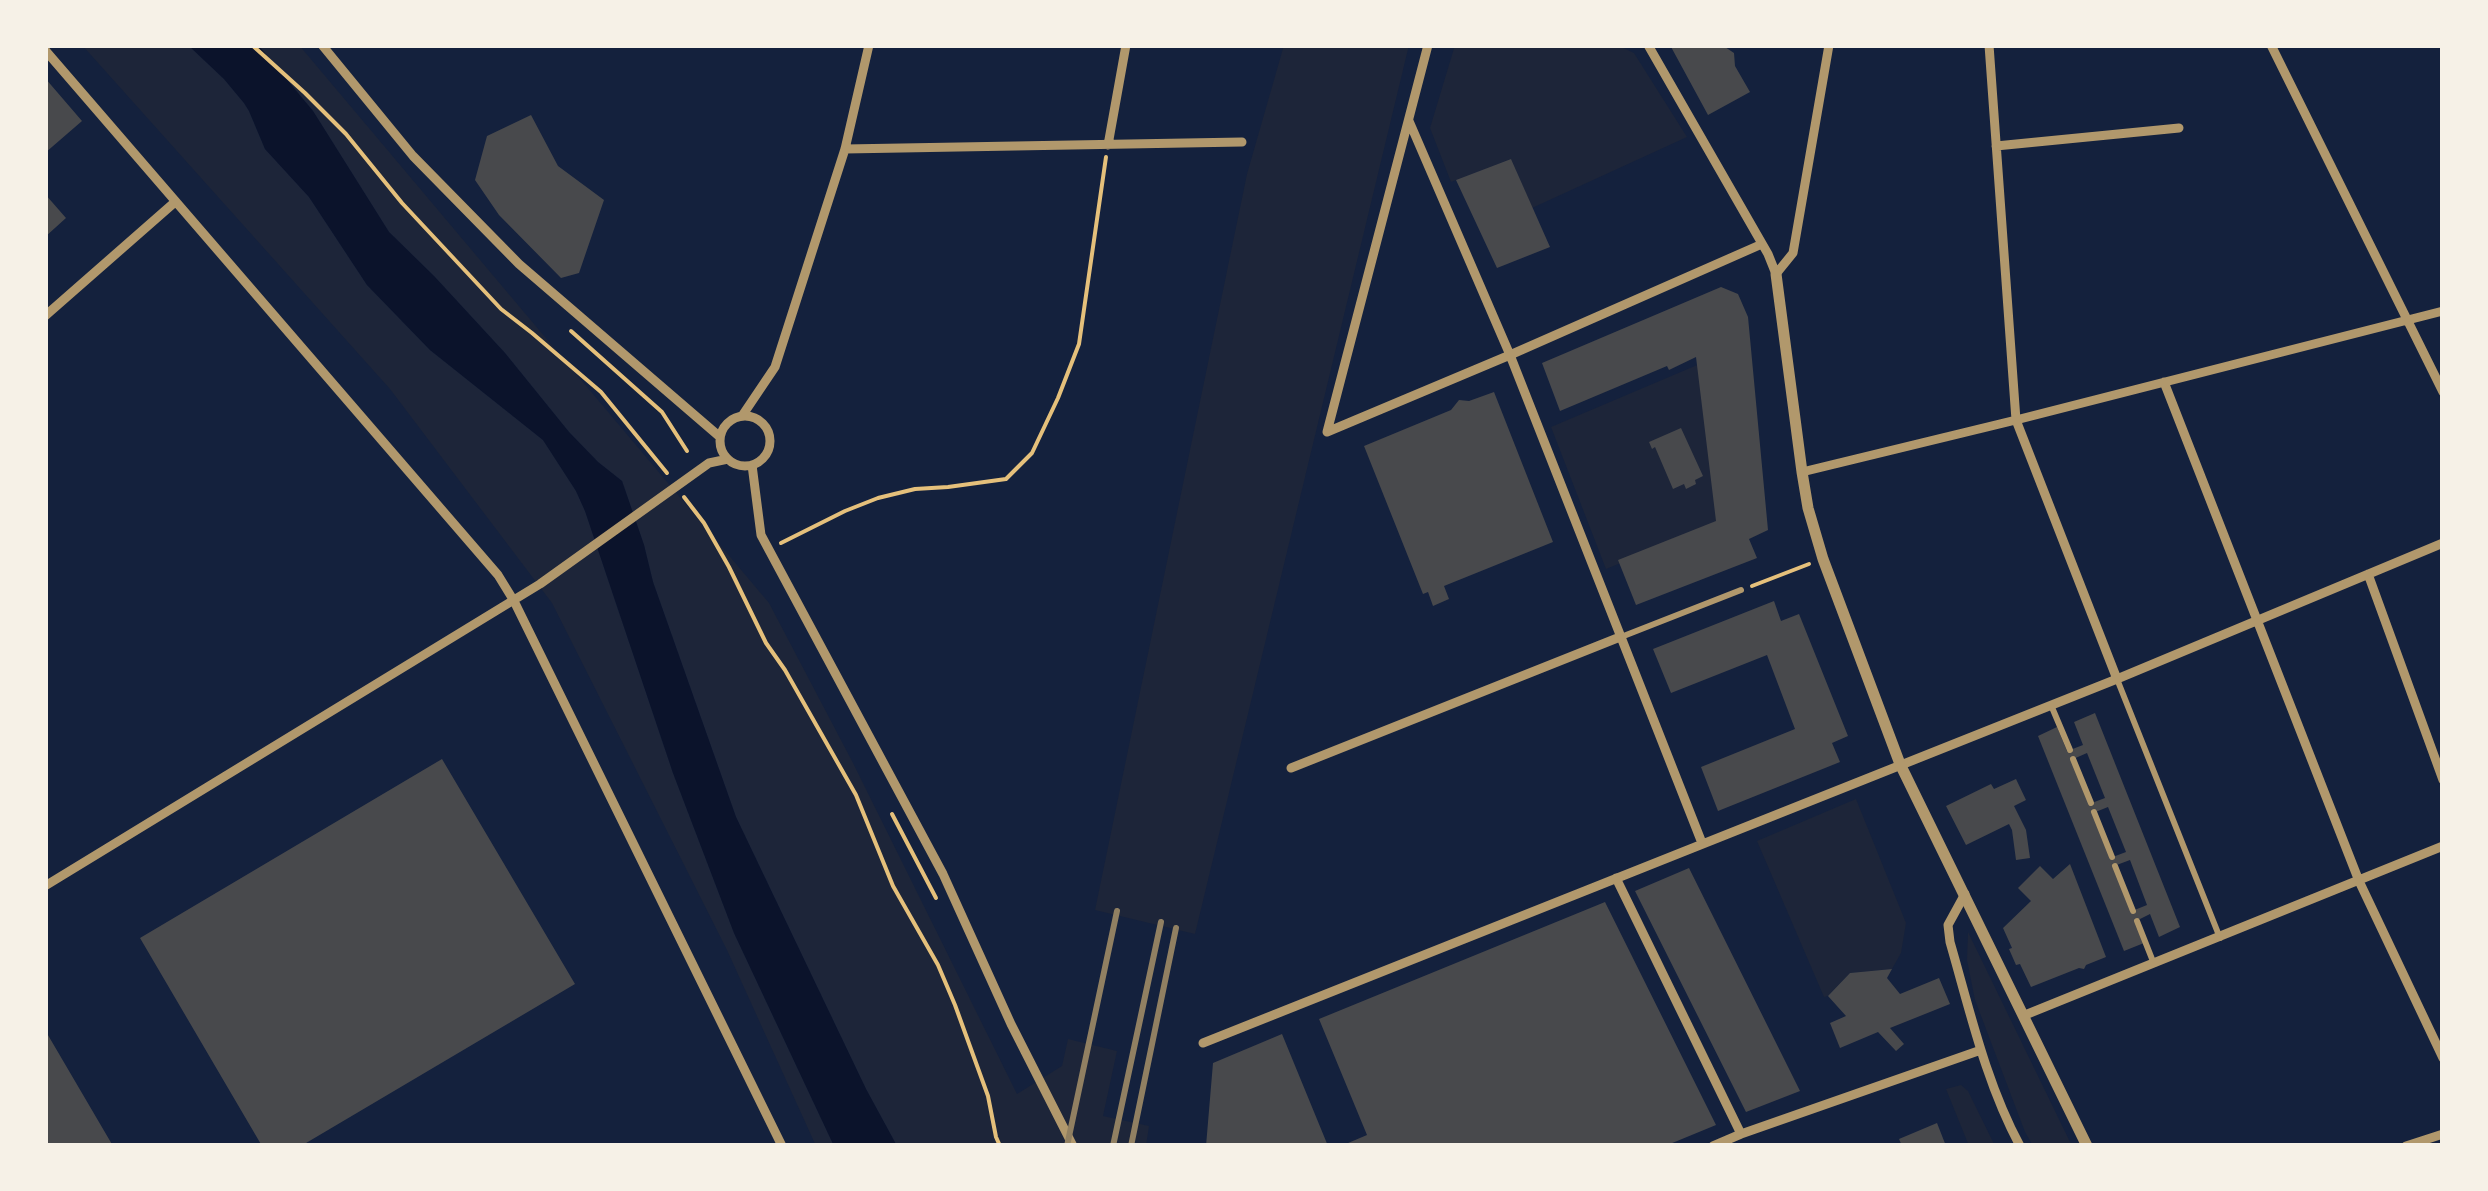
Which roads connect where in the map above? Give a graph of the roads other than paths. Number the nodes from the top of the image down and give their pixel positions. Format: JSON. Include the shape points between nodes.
{"nodes":[{"id":1,"x":322,"y":45,"type":"edge"},
{"id":2,"x":870,"y":45,"type":"edge"},
{"id":3,"x":1126,"y":45,"type":"edge"},
{"id":4,"x":1428,"y":45,"type":"edge"},
{"id":5,"x":1648,"y":45,"type":"edge"},
{"id":6,"x":1828,"y":45,"type":"edge"},
{"id":7,"x":1989,"y":45,"type":"edge"},
{"id":8,"x":2271,"y":45,"type":"edge"},
{"id":9,"x":45,"y":50,"type":"edge"},
{"id":10,"x":1409,"y":121,"type":"junction"},
{"id":11,"x":2179,"y":128,"type":"dead end"},
{"id":12,"x":1242,"y":142,"type":"dead end"},
{"id":13,"x":1108,"y":145,"type":"junction"},
{"id":14,"x":1996,"y":146,"type":"junction"},
{"id":15,"x":845,"y":149,"type":"junction"},
{"id":16,"x":175,"y":202,"type":"junction"},
{"id":17,"x":1762,"y":244,"type":"junction"},
{"id":18,"x":1776,"y":274,"type":"junction"},
{"id":19,"x":2443,"y":311,"type":"edge"},
{"id":20,"x":45,"y":316,"type":"edge"},
{"id":21,"x":2407,"y":320,"type":"junction"},
{"id":22,"x":1510,"y":355,"type":"junction"},
{"id":23,"x":2164,"y":382,"type":"junction"},
{"id":24,"x":2443,"y":392,"type":"edge"},
{"id":25,"x":742,"y":416,"type":"junction"},
{"id":26,"x":2016,"y":420,"type":"junction"},
{"id":27,"x":720,"y":437,"type":"junction"},
{"id":28,"x":728,"y":459,"type":"junction"},
{"id":29,"x":752,"y":465,"type":"junction"},
{"id":30,"x":1802,"y":472,"type":"junction"},
{"id":31,"x":2443,"y":543,"type":"edge"},
{"id":32,"x":2368,"y":574,"type":"junction"},
{"id":33,"x":1741,"y":590,"type":"road end"},
{"id":34,"x":514,"y":601,"type":"junction"},
{"id":35,"x":2256,"y":620,"type":"junction"},
{"id":36,"x":1620,"y":638,"type":"junction"},
{"id":37,"x":2117,"y":679,"type":"junction"},
{"id":38,"x":2052,"y":705,"type":"junction"},
{"id":39,"x":1900,"y":764,"type":"junction"},
{"id":40,"x":1291,"y":768,"type":"dead end"},
{"id":41,"x":2443,"y":780,"type":"edge"},
{"id":42,"x":1702,"y":843,"type":"junction"},
{"id":43,"x":2443,"y":846,"type":"edge"},
{"id":44,"x":2112,"y":857,"type":"dead end"},
{"id":45,"x":2115,"y":866,"type":"dead end"},
{"id":46,"x":1616,"y":878,"type":"junction"},
{"id":47,"x":2359,"y":881,"type":"junction"},
{"id":48,"x":45,"y":886,"type":"edge"},
{"id":49,"x":1966,"y":894,"type":"junction"},
{"id":50,"x":2133,"y":911,"type":"dead end"},
{"id":51,"x":2137,"y":920,"type":"dead end"},
{"id":52,"x":2220,"y":938,"type":"junction"},
{"id":53,"x":2154,"y":964,"type":"junction"},
{"id":54,"x":2025,"y":1016,"type":"junction"},
{"id":55,"x":1203,"y":1043,"type":"dead end"},
{"id":56,"x":1981,"y":1050,"type":"junction"},
{"id":57,"x":2443,"y":1058,"type":"edge"},
{"id":58,"x":1741,"y":1134,"type":"junction"},
{"id":59,"x":2443,"y":1134,"type":"edge"},
{"id":60,"x":782,"y":1146,"type":"edge"},
{"id":61,"x":1073,"y":1146,"type":"edge"},
{"id":62,"x":1713,"y":1146,"type":"edge"},
{"id":63,"x":2020,"y":1146,"type":"edge"},
{"id":64,"x":2087,"y":1146,"type":"edge"},
{"id":65,"x":2406,"y":1146,"type":"edge"}],
"edges":[{"from":1,"to":27,"type":"street","via":[[414,156],[519,264]]},
{"from":2,"to":15,"type":"street"},
{"from":3,"to":13,"type":"street"},
{"from":4,"to":10,"type":"street"},
{"from":5,"to":17,"type":"street"},
{"from":6,"to":18,"type":"street","via":[[1793,252]]},
{"from":7,"to":14,"type":"street"},
{"from":8,"to":21,"type":"street"},
{"from":9,"to":16,"type":"street"},
{"from":10,"to":22,"type":"street"},
{"from":10,"to":22,"type":"street","via":[[1327,432]]},
{"from":11,"to":14,"type":"street"},
{"from":12,"to":13,"type":"street"},
{"from":13,"to":15,"type":"street"},
{"from":14,"to":26,"type":"street"},
{"from":15,"to":25,"type":"street","via":[[774,366]]},
{"from":16,"to":20,"type":"street"},
{"from":16,"to":34,"type":"street"},
{"from":17,"to":18,"type":"street"},
{"from":17,"to":22,"type":"street"},
{"from":18,"to":30,"type":"street"},
{"from":19,"to":21,"type":"street"},
{"from":21,"to":23,"type":"street"},
{"from":21,"to":24,"type":"street"},
{"from":22,"to":36,"type":"street"},
{"from":23,"to":26,"type":"street"},
{"from":23,"to":35,"type":"street"},
{"from":25,"to":27,"type":"street"},
{"from":25,"to":29,"type":"street","via":[[761,422],[770,437],[767,453]]},
{"from":26,"to":30,"type":"street"},
{"from":26,"to":37,"type":"street"},
{"from":27,"to":28,"type":"street"},
{"from":28,"to":29,"type":"street"},
{"from":28,"to":34,"type":"street","via":[[710,463]]},
{"from":29,"to":61,"type":"street","via":[[768,550],[943,874]]},
{"from":30,"to":39,"type":"street","via":[[1823,559]]},
{"from":31,"to":32,"type":"street"},
{"from":32,"to":35,"type":"street"},
{"from":32,"to":41,"type":"street"},
{"from":33,"to":36,"type":"street"},
{"from":34,"to":48,"type":"street"},
{"from":34,"to":60,"type":"street"},
{"from":35,"to":37,"type":"street"},
{"from":35,"to":47,"type":"street"},
{"from":36,"to":40,"type":"street"},
{"from":36,"to":42,"type":"street"},
{"from":37,"to":38,"type":"street"},
{"from":37,"to":52,"type":"street"},
{"from":38,"to":39,"type":"street"},
{"from":38,"to":44,"type":"street"},
{"from":39,"to":42,"type":"street"},
{"from":39,"to":49,"type":"street"},
{"from":42,"to":46,"type":"street"},
{"from":43,"to":47,"type":"street"},
{"from":45,"to":50,"type":"street"},
{"from":46,"to":55,"type":"street"},
{"from":46,"to":58,"type":"street"},
{"from":47,"to":52,"type":"street"},
{"from":47,"to":57,"type":"street"},
{"from":49,"to":54,"type":"street"},
{"from":49,"to":56,"type":"street","via":[[1948,925]]},
{"from":51,"to":53,"type":"street"},
{"from":52,"to":53,"type":"street"},
{"from":53,"to":54,"type":"street"},
{"from":54,"to":64,"type":"street"},
{"from":56,"to":58,"type":"street"},
{"from":56,"to":63,"type":"street"},
{"from":58,"to":62,"type":"street"},
{"from":59,"to":65,"type":"street"}]}
